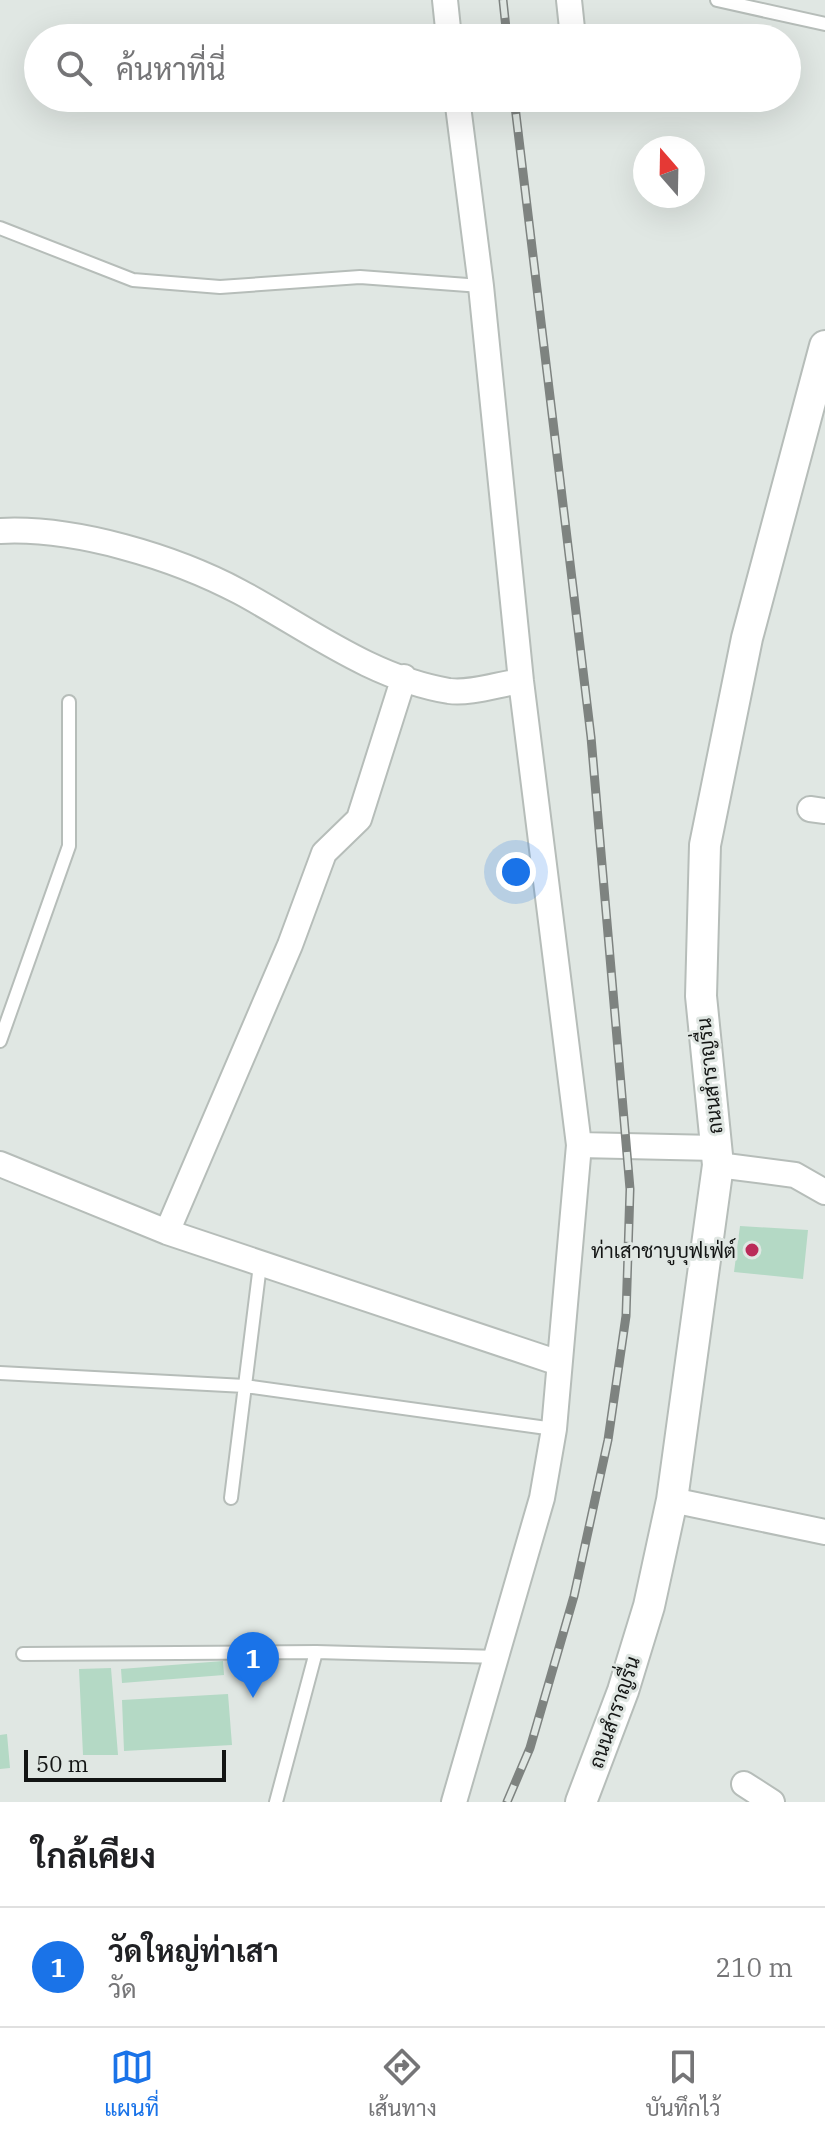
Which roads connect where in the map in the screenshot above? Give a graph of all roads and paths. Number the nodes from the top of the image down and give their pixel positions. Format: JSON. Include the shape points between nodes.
{"nodes":[{"id":1,"x":445,"y":0,"type":"edge"},
{"id":2,"x":569,"y":0,"type":"edge"},
{"id":3,"x":717,"y":0,"type":"edge"},
{"id":4,"x":448,"y":24,"type":"edge"},
{"id":5,"x":572,"y":24,"type":"edge"},
{"id":6,"x":825,"y":24,"type":"edge"},
{"id":7,"x":459,"y":112,"type":"edge"},
{"id":8,"x":0,"y":228,"type":"edge"},
{"id":9,"x":481,"y":286,"type":"junction"},
{"id":10,"x":825,"y":346,"type":"edge"},
{"id":11,"x":0,"y":531,"type":"edge"},
{"id":12,"x":404,"y":677,"type":"junction"},
{"id":13,"x":521,"y":681,"type":"junction"},
{"id":14,"x":69,"y":702,"type":"dead end"},
{"id":15,"x":0,"y":1041,"type":"edge"},
{"id":16,"x":579,"y":1145,"type":"junction"},
{"id":17,"x":717,"y":1156,"type":"junction"},
{"id":18,"x":0,"y":1164,"type":"edge"},
{"id":19,"x":825,"y":1192,"type":"edge"},
{"id":20,"x":167,"y":1232,"type":"junction"},
{"id":21,"x":260,"y":1265,"type":"junction"},
{"id":22,"x":559,"y":1363,"type":"junction"},
{"id":23,"x":0,"y":1373,"type":"edge"},
{"id":24,"x":245,"y":1386,"type":"junction"},
{"id":25,"x":554,"y":1429,"type":"junction"},
{"id":26,"x":231,"y":1498,"type":"dead end"},
{"id":27,"x":672,"y":1500,"type":"junction"},
{"id":28,"x":825,"y":1532,"type":"edge"},
{"id":29,"x":316,"y":1652,"type":"junction"},
{"id":30,"x":23,"y":1654,"type":"dead end"},
{"id":31,"x":499,"y":1657,"type":"junction"},
{"id":32,"x":744,"y":1784,"type":"dead end"},
{"id":33,"x":276,"y":1802,"type":"edge"},
{"id":34,"x":454,"y":1802,"type":"edge"},
{"id":35,"x":581,"y":1802,"type":"edge"},
{"id":36,"x":772,"y":1802,"type":"edge"}],
"edges":[{"from":1,"to":4,"type":"street"},
{"from":2,"to":5,"type":"street"},
{"from":3,"to":6,"type":"lane"},
{"from":7,"to":9,"type":"street"},
{"from":8,"to":9,"type":"lane","via":[[133,280],[220,287],[360,277]]},
{"from":9,"to":13,"type":"street"},
{"from":10,"to":17,"type":"street","name":"ถนนสำราญรื่น","via":[[747,638],[705,845],[701,996]]},
{"from":11,"to":12,"type":"street","via":[[32,529],[179,564],[238,591],[373,668]]},
{"from":12,"to":13,"type":"street","via":[[451,691]]},
{"from":12,"to":20,"type":"street","via":[[359,819],[324,853]]},
{"from":13,"to":16,"type":"street"},
{"from":14,"to":15,"type":"lane","via":[[69,846]]},
{"from":16,"to":17,"type":"street"},
{"from":16,"to":22,"type":"street"},
{"from":17,"to":19,"type":"street","via":[[795,1175]]},
{"from":17,"to":27,"type":"street","name":"ถนนสำราญรื่น"},
{"from":18,"to":20,"type":"street"},
{"from":20,"to":21,"type":"street"},
{"from":21,"to":22,"type":"street"},
{"from":21,"to":24,"type":"lane"},
{"from":22,"to":25,"type":"street"},
{"from":23,"to":24,"type":"lane"},
{"from":24,"to":25,"type":"lane"},
{"from":24,"to":26,"type":"lane"},
{"from":25,"to":31,"type":"street","via":[[542,1498]]},
{"from":27,"to":28,"type":"street"},
{"from":27,"to":35,"type":"street","name":"ถนนสำราญรื่น","via":[[645,1621]]},
{"from":29,"to":30,"type":"lane"},
{"from":29,"to":31,"type":"lane"},
{"from":29,"to":33,"type":"lane"},
{"from":31,"to":34,"type":"street"},
{"from":32,"to":36,"type":"street"}]}
